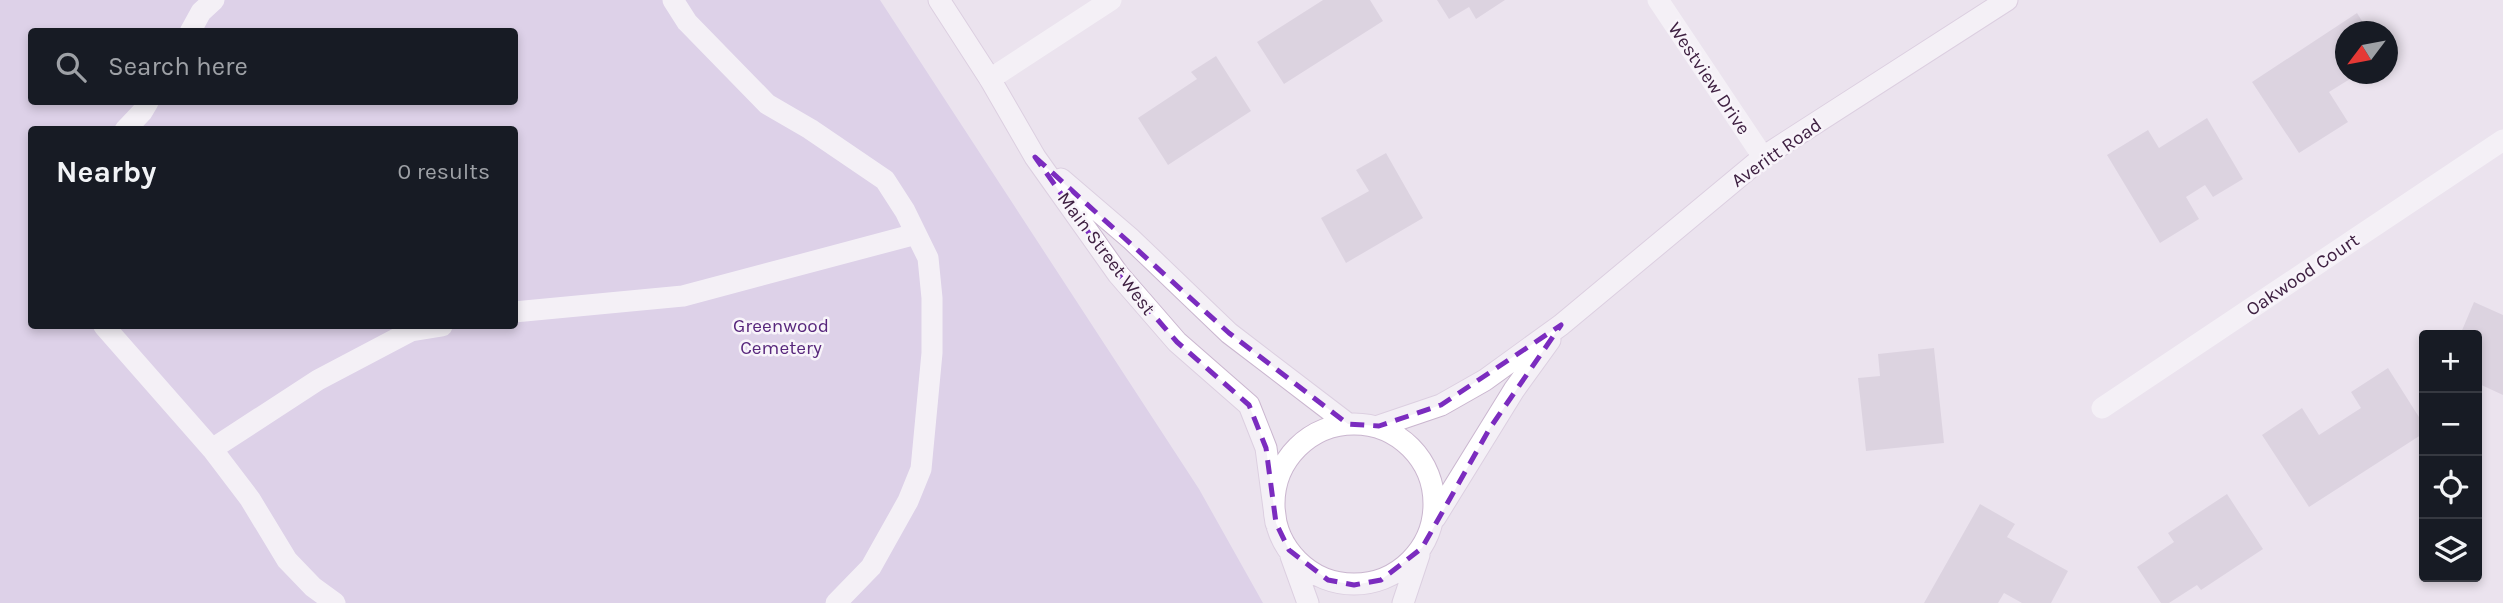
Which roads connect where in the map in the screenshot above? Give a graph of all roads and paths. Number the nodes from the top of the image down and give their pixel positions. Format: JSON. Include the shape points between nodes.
{"nodes":[{"id":1,"x":215,"y":0,"type":"edge"},
{"id":2,"x":673,"y":0,"type":"edge"},
{"id":3,"x":939,"y":0,"type":"edge"},
{"id":4,"x":1111,"y":0,"type":"edge"},
{"id":5,"x":1658,"y":0,"type":"edge"},
{"id":6,"x":2007,"y":0,"type":"edge"},
{"id":7,"x":192,"y":28,"type":"edge"},
{"id":8,"x":990,"y":79,"type":"junction"},
{"id":9,"x":146,"y":105,"type":"edge"},
{"id":10,"x":129,"y":126,"type":"edge"},
{"id":11,"x":2503,"y":140,"type":"edge"},
{"id":12,"x":1035,"y":157,"type":"junction"},
{"id":13,"x":1763,"y":157,"type":"junction"},
{"id":14,"x":916,"y":234,"type":"junction"},
{"id":15,"x":518,"y":313,"type":"edge"},
{"id":16,"x":1561,"y":325,"type":"junction"},
{"id":17,"x":107,"y":329,"type":"edge"},
{"id":18,"x":423,"y":329,"type":"edge"},
{"id":19,"x":2102,"y":408,"type":"dead end"},
{"id":20,"x":1348,"y":424,"type":"junction"},
{"id":21,"x":1379,"y":426,"type":"junction"},
{"id":22,"x":212,"y":449,"type":"junction"},
{"id":23,"x":1276,"y":523,"type":"junction"},
{"id":24,"x":1432,"y":523,"type":"junction"},
{"id":25,"x":1422,"y":548,"type":"junction"},
{"id":26,"x":1289,"y":551,"type":"junction"},
{"id":27,"x":335,"y":603,"type":"edge"},
{"id":28,"x":836,"y":603,"type":"edge"},
{"id":29,"x":1308,"y":603,"type":"edge"},
{"id":30,"x":1403,"y":603,"type":"edge"}],
"edges":[{"from":1,"to":7,"type":"street"},
{"from":2,"to":14,"type":"street","via":[[687,22],[767,104],[885,180]]},
{"from":3,"to":8,"type":"street","name":"Main Street West"},
{"from":4,"to":8,"type":"street"},
{"from":5,"to":13,"type":"street","name":"Westview Drive"},
{"from":6,"to":13,"type":"street","name":"Averitt Road"},
{"from":8,"to":12,"type":"street","name":"Main Street West"},
{"from":9,"to":10,"type":"street"},
{"from":11,"to":19,"type":"street","name":"Oakwood Court"},
{"from":12,"to":20,"type":"street","name":"Main Street West","via":[[1131,239],[1229,333]]},
{"from":12,"to":23,"type":"street","name":"Main Street West","via":[[1118,274],[1177,342],[1249,405],[1266,448]]},
{"from":13,"to":16,"type":"street","name":"Averitt Road"},
{"from":14,"to":15,"type":"street","via":[[684,296]]},
{"from":14,"to":28,"type":"street","via":[[928,258],[932,298],[932,353],[920,469],[908,501],[871,567]]},
{"from":16,"to":21,"type":"street","name":"Averitt Road","via":[[1485,380],[1441,405]]},
{"from":16,"to":24,"type":"street","name":"Averitt Road","via":[[1514,390]]},
{"from":17,"to":22,"type":"street"},
{"from":18,"to":22,"type":"street","via":[[411,331],[318,380]]},
{"from":20,"to":21,"type":"street"},
{"from":20,"to":23,"type":"street","via":[[1315,434],[1294,450],[1281,471],[1274,497]]},
{"from":21,"to":24,"type":"street","via":[[1412,449],[1427,471],[1434,496]]},
{"from":22,"to":27,"type":"street","via":[[288,560]]},
{"from":23,"to":26,"type":"street"},
{"from":24,"to":25,"type":"street"},
{"from":25,"to":26,"type":"street","via":[[1404,567],[1381,580],[1354,584],[1328,580]]},
{"from":25,"to":30,"type":"street"},
{"from":26,"to":29,"type":"street"}]}
